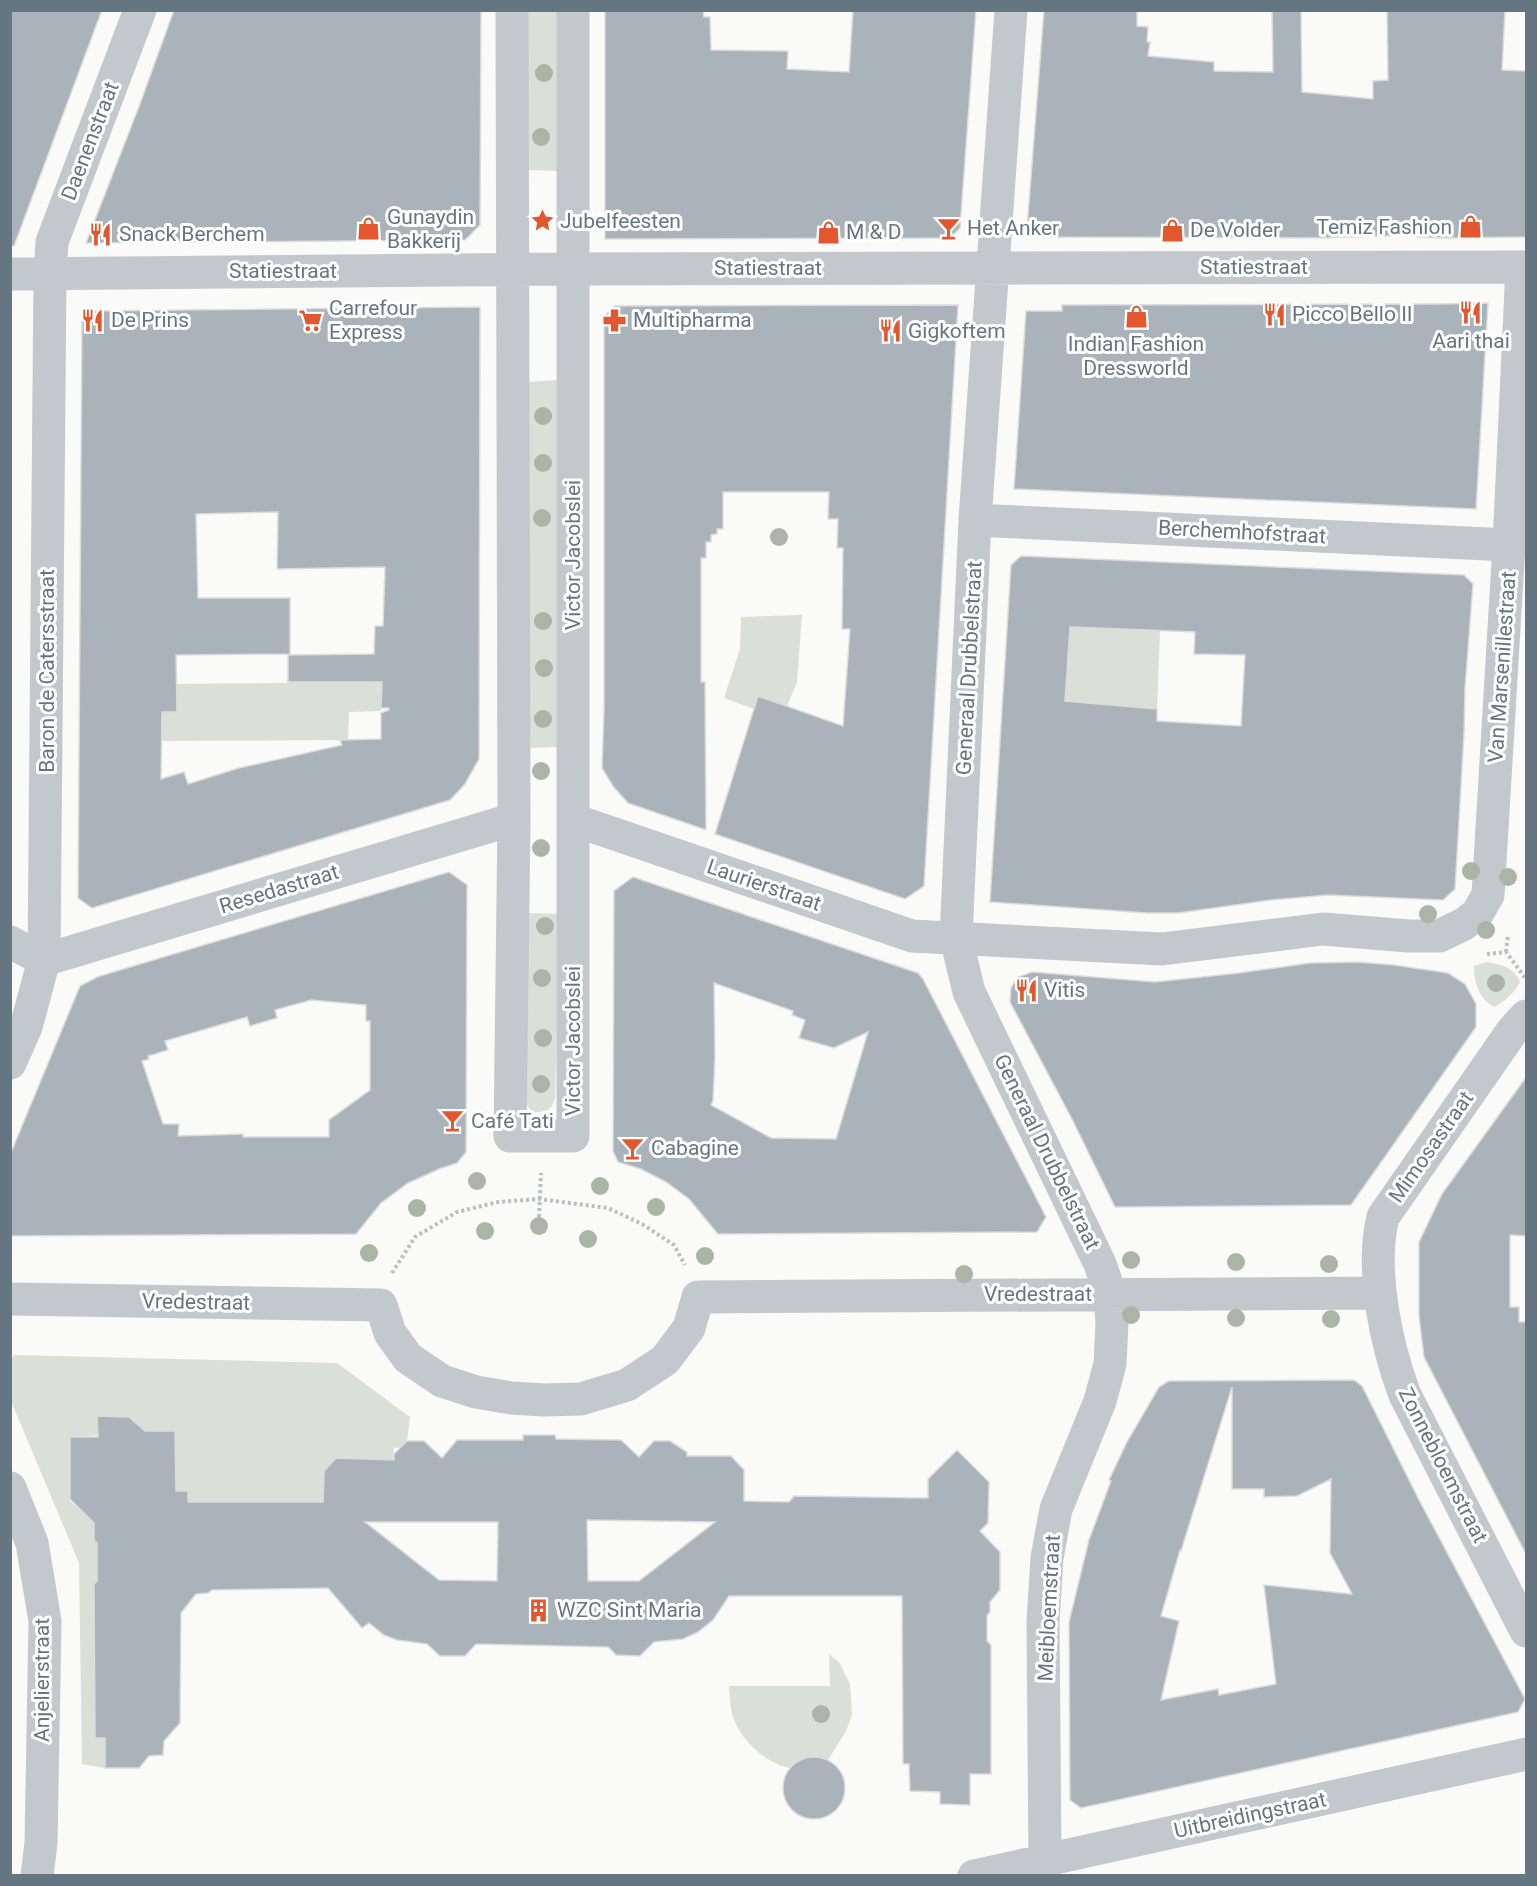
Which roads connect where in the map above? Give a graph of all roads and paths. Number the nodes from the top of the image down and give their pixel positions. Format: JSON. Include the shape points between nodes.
{"nodes":[{"id":1,"x":140,"y":10,"type":"edge"},
{"id":2,"x":512,"y":10,"type":"edge"},
{"id":3,"x":573,"y":10,"type":"edge"},
{"id":4,"x":1011,"y":10,"type":"edge"},
{"id":5,"x":993,"y":267,"type":"junction"},
{"id":6,"x":1524,"y":267,"type":"edge"},
{"id":7,"x":572,"y":269,"type":"junction"},
{"id":8,"x":512,"y":270,"type":"junction"},
{"id":9,"x":10,"y":274,"type":"edge"},
{"id":10,"x":50,"y":274,"type":"junction"},
{"id":11,"x":975,"y":520,"type":"junction"},
{"id":12,"x":1509,"y":545,"type":"junction"},
{"id":13,"x":514,"y":819,"type":"junction"},
{"id":14,"x":574,"y":820,"type":"junction"},
{"id":15,"x":1440,"y":936,"type":"joint"},
{"id":16,"x":956,"y":938,"type":"junction"},
{"id":17,"x":10,"y":942,"type":"edge"},
{"id":18,"x":44,"y":960,"type":"junction"},
{"id":19,"x":1527,"y":1016,"type":"edge"},
{"id":20,"x":10,"y":1063,"type":"edge"},
{"id":21,"x":543,"y":1136,"type":"junction"},
{"id":22,"x":540,"y":1199,"type":"junction"},
{"id":23,"x":539,"y":1217,"type":"dead end"},
{"id":24,"x":1110,"y":1293,"type":"junction"},
{"id":25,"x":1379,"y":1293,"type":"junction"},
{"id":26,"x":698,"y":1297,"type":"junction"},
{"id":27,"x":10,"y":1299,"type":"edge"},
{"id":28,"x":381,"y":1305,"type":"junction"},
{"id":29,"x":10,"y":1488,"type":"edge"},
{"id":30,"x":1527,"y":1631,"type":"edge"},
{"id":31,"x":1527,"y":1754,"type":"edge"},
{"id":32,"x":1045,"y":1860,"type":"junction"},
{"id":33,"x":37,"y":1875,"type":"edge"},
{"id":34,"x":974,"y":1875,"type":"edge"}],
"edges":[{"from":1,"to":10,"type":"street","name":"Daenenstraat","via":[[52,242]]},
{"from":2,"to":8,"type":"street","name":"Victor Jacobslei"},
{"from":3,"to":7,"type":"street","name":"Victor Jacobslei"},
{"from":4,"to":5,"type":"street","name":"Generaal Drubbelstraat"},
{"from":5,"to":6,"type":"street","name":"Statiestraat"},
{"from":5,"to":7,"type":"street","name":"Statiestraat"},
{"from":5,"to":11,"type":"street","name":"Generaal Drubbelstraat"},
{"from":6,"to":12,"type":"street","name":"Van Marsenillestraat"},
{"from":7,"to":8,"type":"street","name":"Statiestraat"},
{"from":7,"to":14,"type":"street","name":"Victor Jacobslei"},
{"from":8,"to":10,"type":"street","name":"Statiestraat"},
{"from":8,"to":13,"type":"street","name":"Victor Jacobslei"},
{"from":9,"to":10,"type":"street","name":"Statiestraat"},
{"from":10,"to":18,"type":"street","name":"Baron de Catersstraat"},
{"from":11,"to":12,"type":"street","name":"Berchemhofstraat"},
{"from":11,"to":16,"type":"street","name":"Generaal Drubbelstraat"},
{"from":12,"to":15,"type":"street","name":"Van Marsenillestraat","via":[[1488,895],[1477,914]]},
{"from":13,"to":18,"type":"street","name":"Resedastraat"},
{"from":13,"to":21,"type":"street","name":"Victor Jacobslei","via":[[510,1136]]},
{"from":14,"to":16,"type":"street","name":"Laurierstraat","via":[[912,936]]},
{"from":14,"to":21,"type":"street","name":"Victor Jacobslei","via":[[573,1136]]},
{"from":15,"to":16,"type":"street","name":"Laurierstraat","via":[[1323,929],[1162,949]]},
{"from":16,"to":24,"type":"street","name":"Generaal Drubbelstraat","via":[[969,992],[1085,1228]]},
{"from":17,"to":18,"type":"street"},
{"from":18,"to":20,"type":"street","name":"Baron de Catersstraat","via":[[26,1027]]},
{"from":19,"to":25,"type":"street","name":"Mimosastraat","via":[[1513,1030],[1383,1217],[1379,1232]]},
{"from":21,"to":22,"type":"path"},
{"from":22,"to":23,"type":"path"},
{"from":22,"to":26,"type":"path","via":[[608,1208],[642,1224],[674,1245]]},
{"from":22,"to":28,"type":"path","via":[[498,1202],[457,1212],[415,1236],[389,1277]]},
{"from":24,"to":25,"type":"street","name":"Vredestraat"},
{"from":24,"to":26,"type":"street","name":"Vredestraat"},
{"from":24,"to":32,"type":"street","name":"Meibloemstraat","via":[[1110,1364],[1100,1401],[1056,1509],[1047,1558],[1043,1622]]},
{"from":25,"to":30,"type":"street","name":"Zonnebloemstraat","via":[[1398,1377]]},
{"from":26,"to":28,"type":"street","via":[[689,1328],[665,1359],[627,1385],[581,1399],[544,1400],[476,1392],[442,1381],[408,1358],[390,1333]]},
{"from":27,"to":28,"type":"street","name":"Vredestraat"},
{"from":29,"to":33,"type":"street","name":"Anjelierstraat","via":[[32,1544],[45,1621],[41,1844]]},
{"from":31,"to":32,"type":"street","name":"Uitbreidingstraat"},
{"from":32,"to":34,"type":"street","name":"Uitbreidingstraat"}]}
